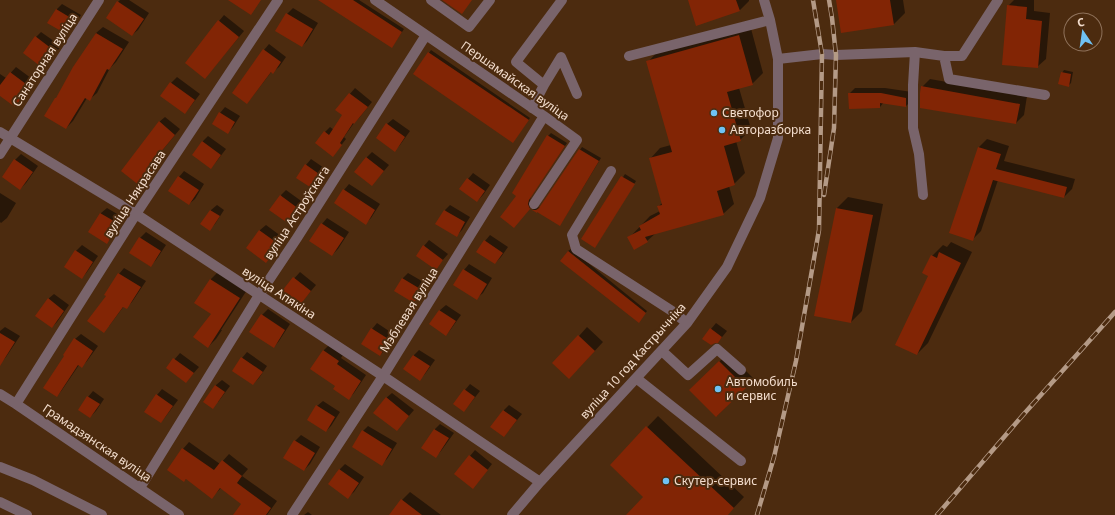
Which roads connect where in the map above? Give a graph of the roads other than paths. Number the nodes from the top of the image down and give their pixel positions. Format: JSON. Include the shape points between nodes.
{"nodes":[{"id":1,"x":99,"y":0,"type":"edge"},
{"id":2,"x":278,"y":0,"type":"edge"},
{"id":3,"x":375,"y":0,"type":"edge"},
{"id":4,"x":431,"y":0,"type":"edge"},
{"id":5,"x":490,"y":0,"type":"edge"},
{"id":6,"x":562,"y":0,"type":"edge"},
{"id":7,"x":764,"y":0,"type":"edge"},
{"id":8,"x":998,"y":0,"type":"edge"},
{"id":9,"x":770,"y":20,"type":"junction"},
{"id":10,"x":426,"y":35,"type":"junction"},
{"id":11,"x":915,"y":52,"type":"junction"},
{"id":12,"x":629,"y":56,"type":"dead end"},
{"id":13,"x":944,"y":56,"type":"junction"},
{"id":14,"x":778,"y":59,"type":"junction"},
{"id":15,"x":544,"y":86,"type":"junction"},
{"id":16,"x":576,"y":94,"type":"dead end"},
{"id":17,"x":1045,"y":95,"type":"dead end"},
{"id":18,"x":532,"y":108,"type":"junction"},
{"id":19,"x":544,"y":116,"type":"junction"},
{"id":20,"x":0,"y":132,"type":"edge"},
{"id":21,"x":10,"y":139,"type":"junction"},
{"id":22,"x":0,"y":154,"type":"edge"},
{"id":23,"x":611,"y":171,"type":"dead end"},
{"id":24,"x":923,"y":195,"type":"dead end"},
{"id":25,"x":534,"y":204,"type":"dead end"},
{"id":26,"x":136,"y":214,"type":"junction"},
{"id":27,"x":259,"y":295,"type":"junction"},
{"id":28,"x":687,"y":323,"type":"junction"},
{"id":29,"x":662,"y":351,"type":"junction"},
{"id":30,"x":740,"y":370,"type":"dead end"},
{"id":31,"x":383,"y":376,"type":"junction"},
{"id":32,"x":636,"y":378,"type":"junction"},
{"id":33,"x":0,"y":394,"type":"edge"},
{"id":34,"x":16,"y":404,"type":"junction"},
{"id":35,"x":741,"y":461,"type":"dead end"},
{"id":36,"x":0,"y":467,"type":"edge"},
{"id":37,"x":540,"y":482,"type":"junction"},
{"id":38,"x":140,"y":488,"type":"junction"},
{"id":39,"x":0,"y":502,"type":"edge"},
{"id":40,"x":27,"y":515,"type":"edge"},
{"id":41,"x":102,"y":515,"type":"edge"},
{"id":42,"x":179,"y":515,"type":"edge"},
{"id":43,"x":292,"y":515,"type":"edge"},
{"id":44,"x":512,"y":515,"type":"edge"}],
"edges":[{"from":1,"to":21,"type":"street","name":"Санаторная вуліца"},
{"from":2,"to":26,"type":"street","name":"вуліца Някрасава"},
{"from":3,"to":10,"type":"street","name":"Першамайская вуліца"},
{"from":4,"to":5,"type":"street","via":[[469,27]]},
{"from":6,"to":15,"type":"street","via":[[516,62]]},
{"from":7,"to":9,"type":"street","name":"вуліца 10 год Кастрычніка"},
{"from":8,"to":13,"type":"street","via":[[962,56]]},
{"from":9,"to":12,"type":"street"},
{"from":9,"to":14,"type":"street","name":"вуліца 10 год Кастрычніка"},
{"from":10,"to":18,"type":"street","name":"Першамайская вуліца"},
{"from":10,"to":27,"type":"street","name":"вуліца Астроўскага"},
{"from":11,"to":13,"type":"street"},
{"from":11,"to":14,"type":"street","via":[[822,54]]},
{"from":11,"to":24,"type":"street","via":[[913,128],[920,154]]},
{"from":13,"to":17,"type":"street","via":[[950,79]]},
{"from":14,"to":28,"type":"street","name":"вуліца 10 год Кастрычніка","via":[[778,138],[760,198],[727,267]]},
{"from":15,"to":16,"type":"street","via":[[561,58]]},
{"from":15,"to":18,"type":"street"},
{"from":18,"to":19,"type":"street","name":"Першамайская вуліца"},
{"from":19,"to":25,"type":"street","name":"Першамайская вуліца","via":[[577,140]]},
{"from":19,"to":31,"type":"street","name":"Мэблевая вуліца"},
{"from":20,"to":21,"type":"street","name":"вуліца Апякіна"},
{"from":21,"to":22,"type":"street","name":"Санаторная вуліца"},
{"from":21,"to":26,"type":"street","name":"вуліца Апякіна"},
{"from":23,"to":28,"type":"street","via":[[572,235],[576,249]]},
{"from":26,"to":27,"type":"street","name":"вуліца Апякіна"},
{"from":26,"to":34,"type":"street","name":"вуліца Някрасава"},
{"from":27,"to":31,"type":"street","name":"вуліца Апякіна"},
{"from":27,"to":38,"type":"street","name":"вуліца Астроўскага"},
{"from":28,"to":29,"type":"street","name":"вуліца 10 год Кастрычніка"},
{"from":29,"to":30,"type":"street","via":[[688,375],[717,349]]},
{"from":29,"to":32,"type":"street","name":"вуліца 10 год Кастрычніка"},
{"from":31,"to":37,"type":"street","name":"вуліца Апякіна"},
{"from":31,"to":43,"type":"street","name":"Мэблевая вуліца"},
{"from":32,"to":35,"type":"street"},
{"from":32,"to":37,"type":"street","name":"вуліца 10 год Кастрычніка"},
{"from":33,"to":34,"type":"street","name":"Грамадзянская вуліца"},
{"from":34,"to":38,"type":"street","name":"Грамадзянская вуліца"},
{"from":36,"to":41,"type":"street","via":[[33,480]]},
{"from":37,"to":44,"type":"street","name":"вуліца 10 год Кастрычніка"},
{"from":38,"to":42,"type":"street","name":"Грамадзянская вуліца"},
{"from":39,"to":40,"type":"street"}]}
